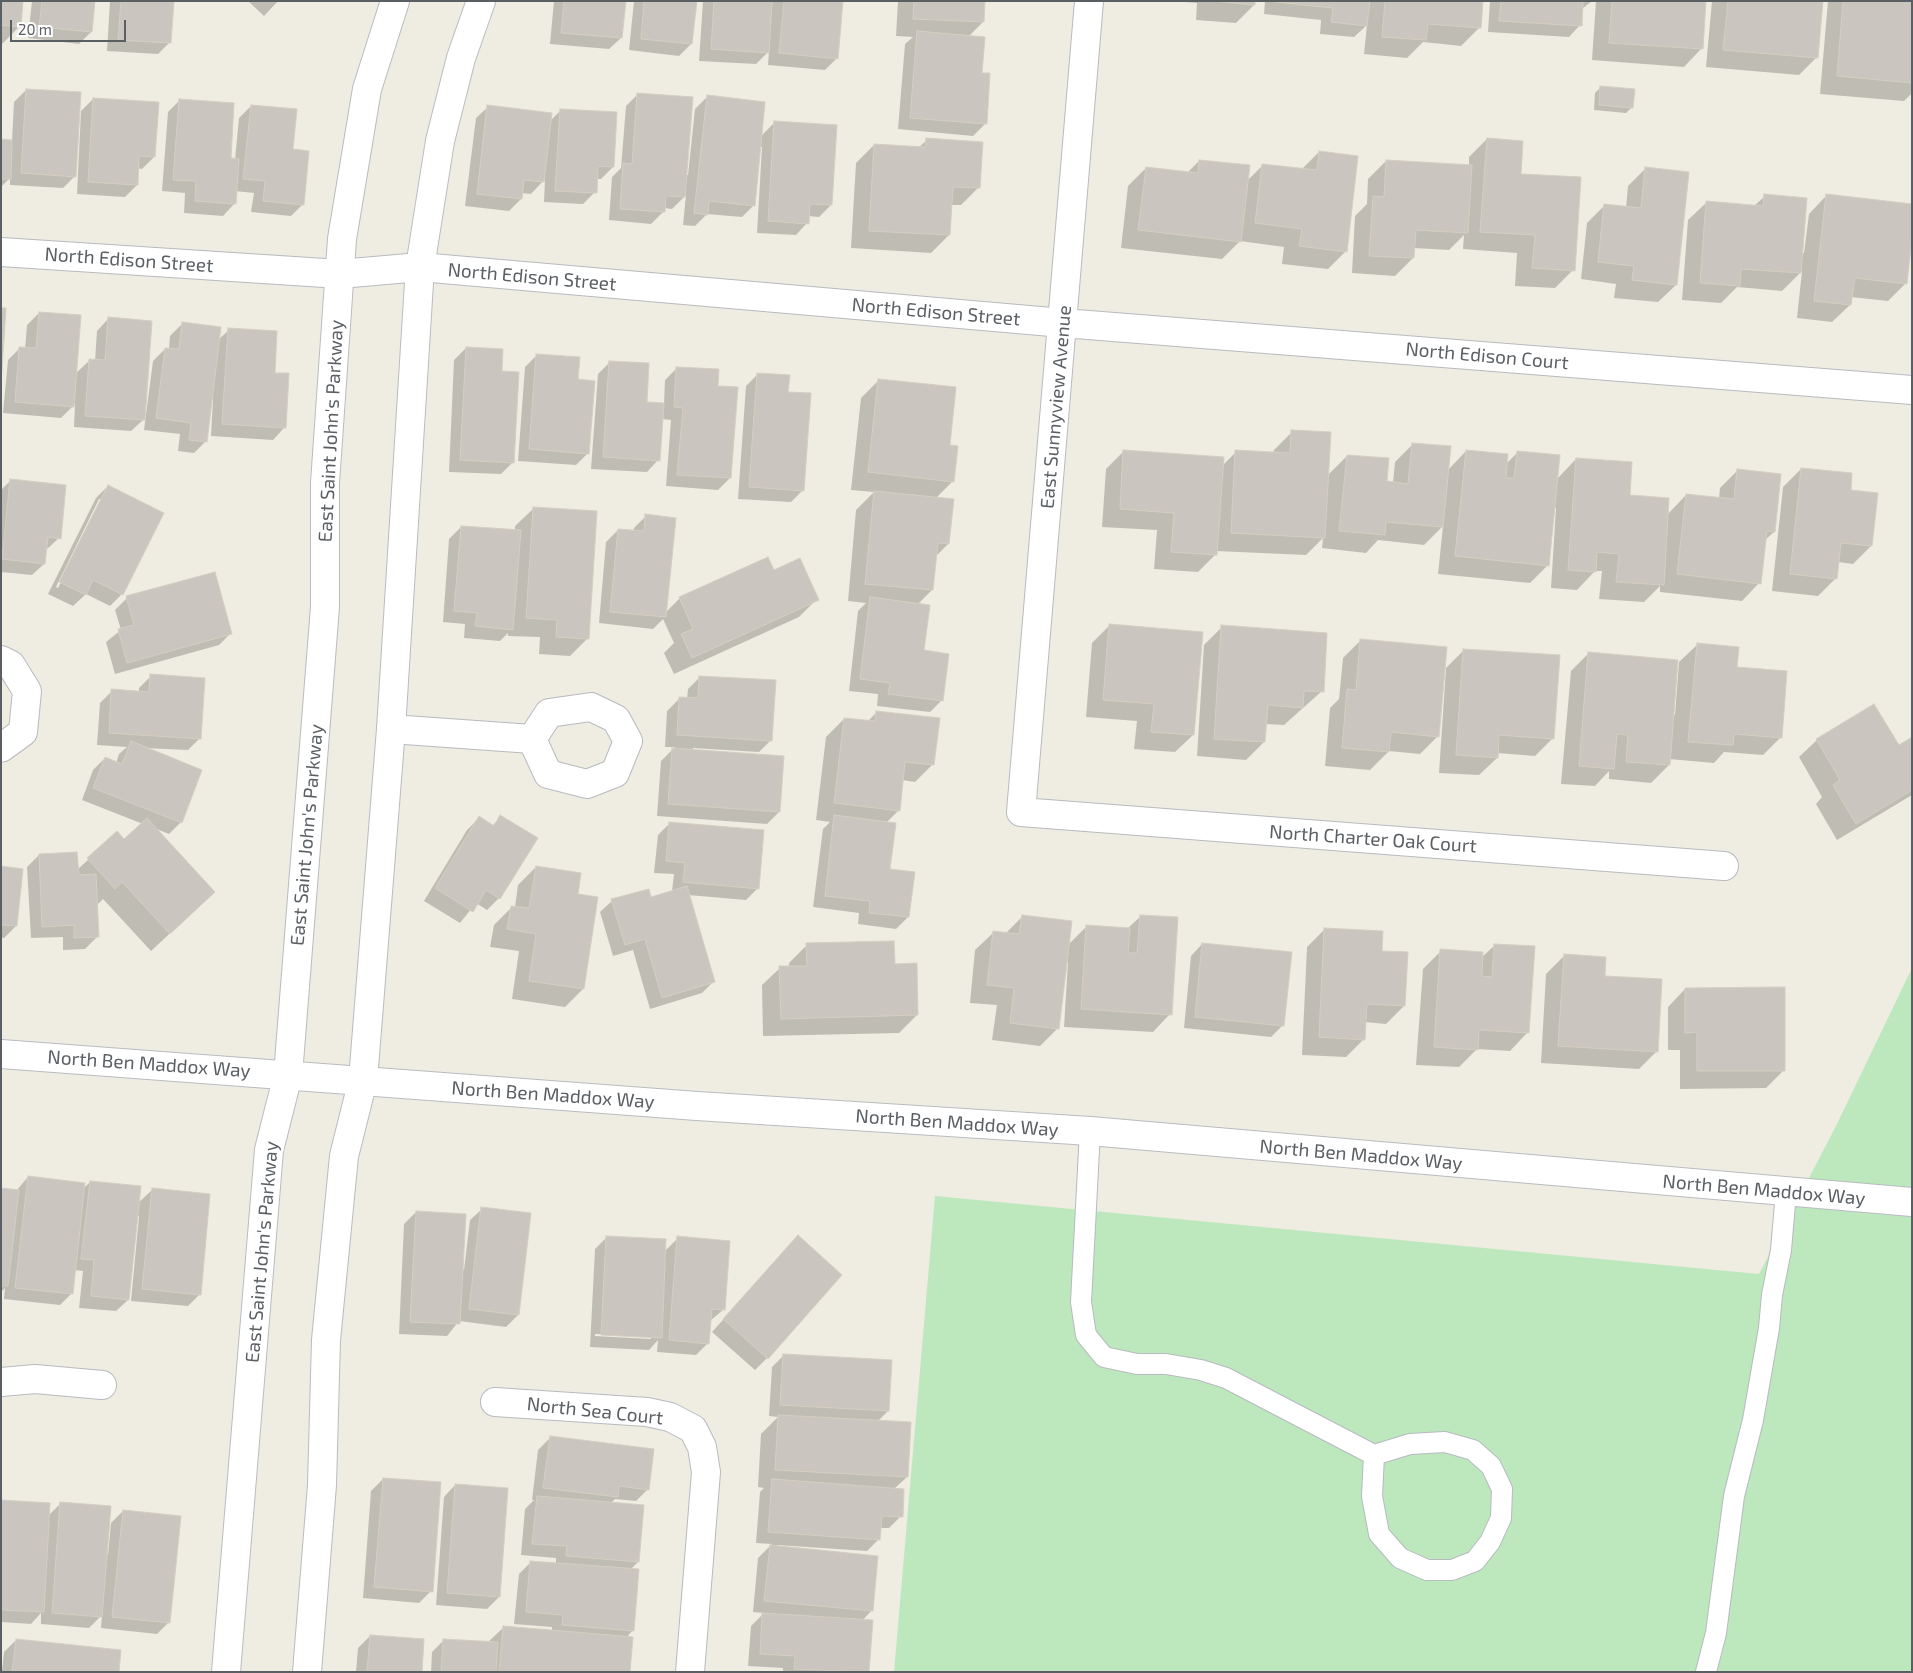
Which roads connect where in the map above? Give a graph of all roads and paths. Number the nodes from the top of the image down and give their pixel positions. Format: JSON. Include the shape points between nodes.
{"nodes":[{"id":1,"x":395,"y":1,"type":"edge"},
{"id":2,"x":480,"y":1,"type":"edge"},
{"id":3,"x":1089,"y":1,"type":"edge"},
{"id":4,"x":1,"y":252,"type":"edge"},
{"id":5,"x":420,"y":267,"type":"junction"},
{"id":6,"x":340,"y":274,"type":"junction"},
{"id":7,"x":1063,"y":322,"type":"junction"},
{"id":8,"x":1912,"y":390,"type":"edge"},
{"id":9,"x":1,"y":660,"type":"edge"},
{"id":10,"x":391,"y":729,"type":"junction"},
{"id":11,"x":532,"y":739,"type":"dead end"},
{"id":12,"x":1,"y":748,"type":"edge"},
{"id":13,"x":1021,"y":812,"type":"joint"},
{"id":14,"x":1724,"y":866,"type":"dead end"},
{"id":15,"x":1,"y":1054,"type":"edge"},
{"id":16,"x":288,"y":1074,"type":"junction"},
{"id":17,"x":363,"y":1080,"type":"junction"},
{"id":18,"x":1090,"y":1132,"type":"junction"},
{"id":19,"x":1786,"y":1192,"type":"junction"},
{"id":20,"x":1912,"y":1202,"type":"edge"},
{"id":21,"x":1,"y":1382,"type":"edge"},
{"id":22,"x":102,"y":1385,"type":"dead end"},
{"id":23,"x":495,"y":1402,"type":"dead end"},
{"id":24,"x":1374,"y":1455,"type":"junction"},
{"id":25,"x":226,"y":1672,"type":"edge"},
{"id":26,"x":307,"y":1672,"type":"edge"},
{"id":27,"x":690,"y":1672,"type":"edge"},
{"id":28,"x":1706,"y":1672,"type":"edge"}],
"edges":[{"from":1,"to":6,"type":"street","name":"East Saint John's Parkway","via":[[367,89],[342,239]]},
{"from":2,"to":5,"type":"street","via":[[461,58],[440,141]]},
{"from":3,"to":7,"type":"street","name":"East Sunnyview Avenue"},
{"from":4,"to":6,"type":"street","name":"North Edison Street"},
{"from":5,"to":6,"type":"street","name":"North Edison Street"},
{"from":5,"to":7,"type":"street","name":"North Edison Street"},
{"from":5,"to":10,"type":"street"},
{"from":6,"to":16,"type":"street","name":"East Saint John's Parkway","via":[[324,483],[325,606]]},
{"from":7,"to":8,"type":"street","name":"North Edison Court"},
{"from":7,"to":13,"type":"street","name":"East Sunnyview Avenue"},
{"from":9,"to":12,"type":"street","via":[[11,665],[27,691],[24,732]]},
{"from":10,"to":11,"type":"street"},
{"from":10,"to":17,"type":"street"},
{"from":13,"to":14,"type":"street","name":"North Charter Oak Court"},
{"from":15,"to":16,"type":"street","name":"North Ben Maddox Way"},
{"from":16,"to":17,"type":"street","name":"North Ben Maddox Way"},
{"from":16,"to":25,"type":"street","name":"East Saint John's Parkway","via":[[269,1150]]},
{"from":17,"to":18,"type":"street","name":"North Ben Maddox Way"},
{"from":17,"to":26,"type":"street","via":[[344,1156],[327,1330],[322,1486]]},
{"from":18,"to":19,"type":"street","name":"North Ben Maddox Way"},
{"from":18,"to":24,"type":"lane","via":[[1081,1302],[1086,1335],[1104,1357],[1136,1364],[1192,1368],[1226,1378]]},
{"from":19,"to":20,"type":"street","name":"North Ben Maddox Way"},
{"from":19,"to":28,"type":"lane","via":[[1768,1338],[1753,1420],[1734,1496],[1716,1633]]},
{"from":21,"to":22,"type":"street","via":[[35,1379]]},
{"from":23,"to":27,"type":"street","name":"North Sea Court","via":[[647,1412],[683,1422],[693,1429],[702,1447],[706,1472]]},
{"from":24,"to":24,"type":"lane","via":[[1410,1444],[1445,1442],[1473,1450],[1491,1466],[1502,1489],[1501,1518],[1490,1542],[1475,1561],[1452,1570],[1427,1570],[1400,1558],[1379,1534],[1372,1496]]}]}
